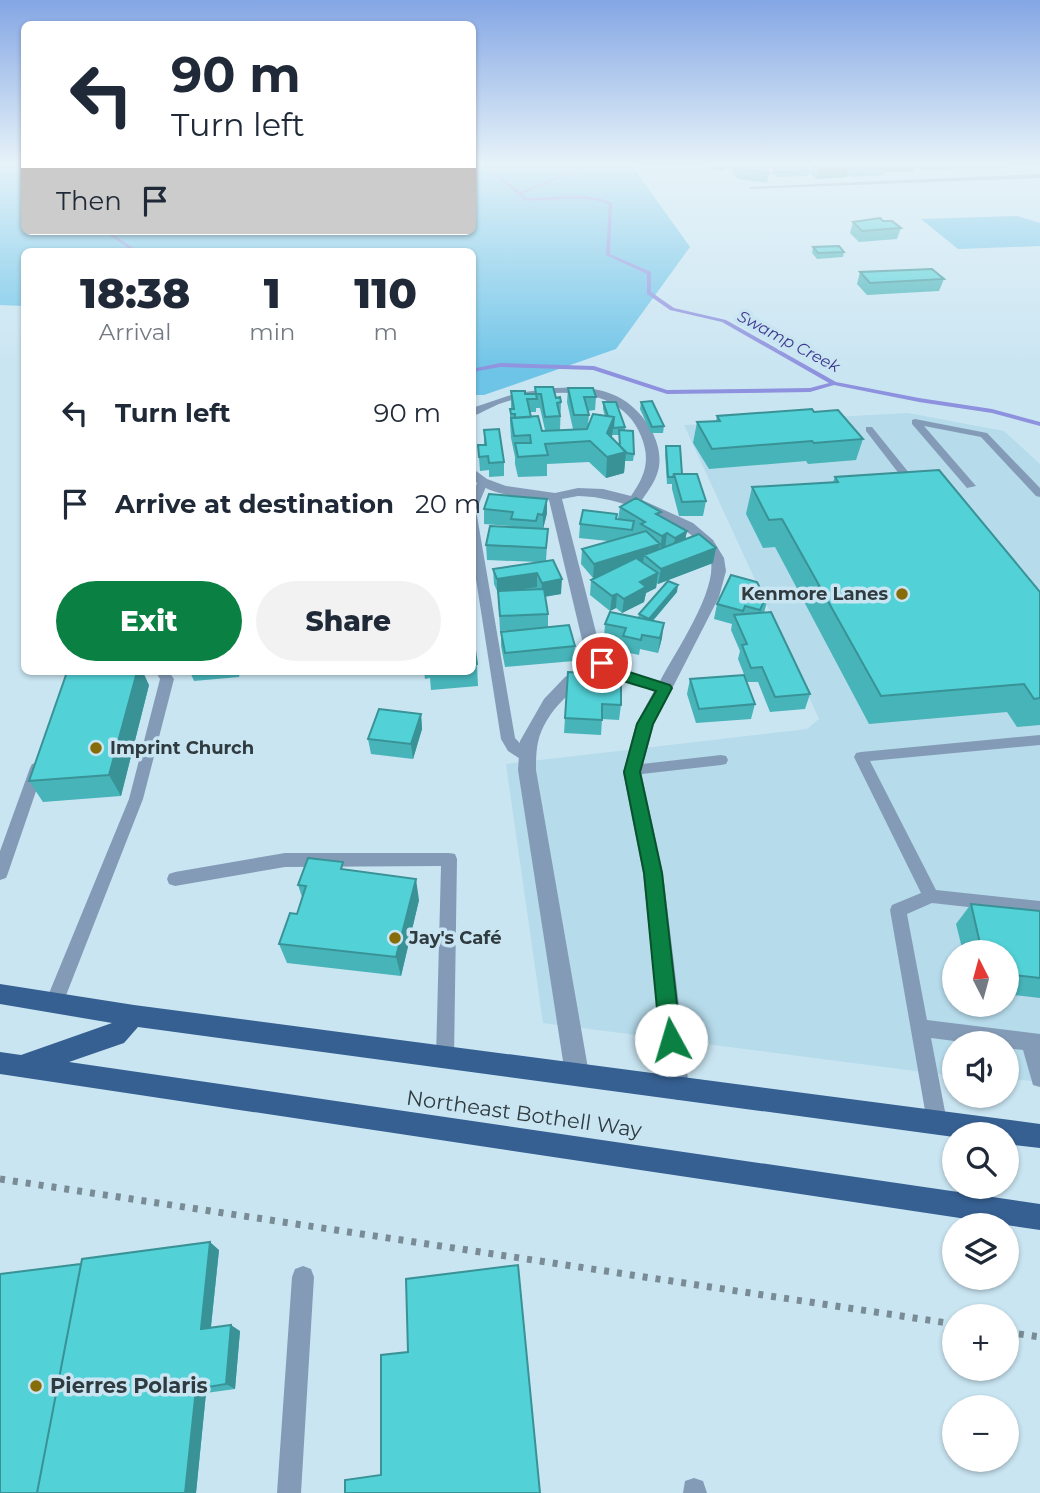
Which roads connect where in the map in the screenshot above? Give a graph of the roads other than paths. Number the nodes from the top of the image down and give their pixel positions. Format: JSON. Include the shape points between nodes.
{"nodes":[{"id":1,"x":476,"y":410,"type":"edge"},
{"id":2,"x":869,"y":429,"type":"dead end"},
{"id":3,"x":476,"y":476,"type":"edge"},
{"id":4,"x":483,"y":482,"type":"junction"},
{"id":5,"x":912,"y":485,"type":"junction"},
{"id":6,"x":899,"y":486,"type":"edge"},
{"id":7,"x":971,"y":486,"type":"dead end"},
{"id":8,"x":924,"y":490,"type":"edge"},
{"id":9,"x":1040,"y":494,"type":"edge"},
{"id":10,"x":476,"y":496,"type":"edge"},
{"id":11,"x":555,"y":497,"type":"junction"},
{"id":12,"x":634,"y":501,"type":"junction"},
{"id":13,"x":476,"y":538,"type":"edge"},
{"id":14,"x":602,"y":663,"type":"junction"},
{"id":15,"x":164,"y":675,"type":"edge"},
{"id":16,"x":664,"y":688,"type":"junction"},
{"id":17,"x":1040,"y":740,"type":"edge"},
{"id":18,"x":40,"y":758,"type":"edge"},
{"id":19,"x":528,"y":758,"type":"junction"},
{"id":20,"x":722,"y":760,"type":"dead end"},
{"id":21,"x":633,"y":770,"type":"junction"},
{"id":22,"x":0,"y":873,"type":"edge"},
{"id":23,"x":175,"y":879,"type":"dead end"},
{"id":24,"x":931,"y":896,"type":"junction"},
{"id":25,"x":1040,"y":908,"type":"edge"},
{"id":26,"x":0,"y":994,"type":"edge"},
{"id":27,"x":54,"y":1003,"type":"junction"},
{"id":28,"x":134,"y":1016,"type":"junction"},
{"id":29,"x":920,"y":1028,"type":"junction"},
{"id":30,"x":1035,"y":1042,"type":"edge"},
{"id":31,"x":445,"y":1056,"type":"junction"},
{"id":32,"x":9,"y":1065,"type":"edge"},
{"id":33,"x":577,"y":1074,"type":"junction"},
{"id":34,"x":1040,"y":1078,"type":"edge"},
{"id":35,"x":677,"y":1088,"type":"junction"},
{"id":36,"x":937,"y":1122,"type":"junction"},
{"id":37,"x":1040,"y":1136,"type":"edge"},
{"id":38,"x":1040,"y":1217,"type":"edge"},
{"id":39,"x":303,"y":1277,"type":"dead end"},
{"id":40,"x":289,"y":1493,"type":"edge"}],
"edges":[{"from":1,"to":12,"type":"street","via":[[513,397],[548,392],[603,395],[620,403],[638,417],[655,459],[652,477]]},
{"from":2,"to":5,"type":"lane"},
{"from":3,"to":4,"type":"street"},
{"from":4,"to":10,"type":"lane"},
{"from":4,"to":11,"type":"street","via":[[503,490]]},
{"from":5,"to":6,"type":"lane"},
{"from":5,"to":8,"type":"lane"},
{"from":7,"to":9,"type":"lane","via":[[915,422],[984,435]]},
{"from":11,"to":12,"type":"street","via":[[603,493]]},
{"from":11,"to":14,"type":"street","via":[[591,644]]},
{"from":12,"to":16,"type":"street","via":[[688,526],[717,558],[719,571],[703,616]]},
{"from":13,"to":19,"type":"lane","via":[[508,738]]},
{"from":14,"to":16,"type":"street","via":[[621,675]]},
{"from":14,"to":19,"type":"street","via":[[570,681],[550,703],[529,741]]},
{"from":15,"to":27,"type":"lane","via":[[167,679],[136,799]]},
{"from":16,"to":21,"type":"street","via":[[645,724]]},
{"from":17,"to":24,"type":"lane","via":[[861,757]]},
{"from":18,"to":22,"type":"lane"},
{"from":19,"to":33,"type":"street","via":[[535,827]]},
{"from":20,"to":21,"type":"lane"},
{"from":21,"to":35,"type":"street","via":[[653,873]]},
{"from":23,"to":31,"type":"lane","via":[[285,860],[449,859]]},
{"from":24,"to":25,"type":"lane"},
{"from":24,"to":29,"type":"lane","via":[[898,910]]},
{"from":26,"to":27,"type":"main road"},
{"from":27,"to":28,"type":"main road"},
{"from":28,"to":31,"type":"main road"},
{"from":28,"to":32,"type":"main road","via":[[116,1035]]},
{"from":29,"to":30,"type":"lane"},
{"from":29,"to":36,"type":"lane"},
{"from":30,"to":34,"type":"lane"},
{"from":31,"to":33,"type":"main road"},
{"from":32,"to":38,"type":"main road","name":"Northeast Bothell Way"},
{"from":33,"to":35,"type":"main road"},
{"from":35,"to":36,"type":"main road"},
{"from":36,"to":37,"type":"main road"},
{"from":39,"to":40,"type":"lane"}]}
